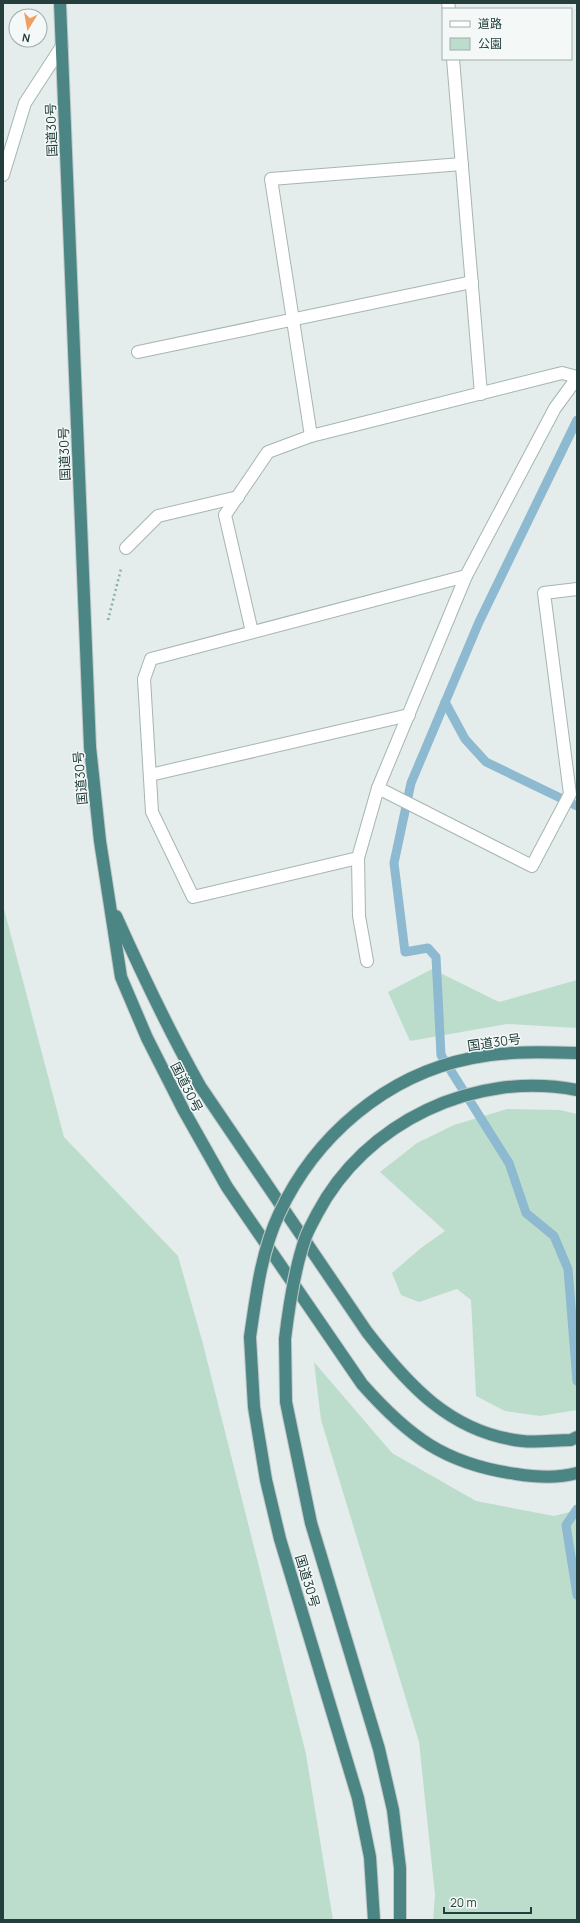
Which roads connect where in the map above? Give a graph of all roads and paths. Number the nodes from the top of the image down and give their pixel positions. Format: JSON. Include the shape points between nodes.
{"nodes":[{"id":1,"x":60,"y":3,"type":"edge"},
{"id":2,"x":62,"y":46,"type":"junction"},
{"id":3,"x":453,"y":60,"type":"edge"},
{"id":4,"x":462,"y":164,"type":"junction"},
{"id":5,"x":3,"y":175,"type":"edge"},
{"id":6,"x":472,"y":282,"type":"junction"},
{"id":7,"x":293,"y":321,"type":"junction"},
{"id":8,"x":138,"y":352,"type":"dead end"},
{"id":9,"x":577,"y":377,"type":"edge"},
{"id":10,"x":481,"y":394,"type":"junction"},
{"id":11,"x":311,"y":436,"type":"junction"},
{"id":12,"x":238,"y":497,"type":"junction"},
{"id":13,"x":126,"y":548,"type":"joint"},
{"id":14,"x":466,"y":576,"type":"junction"},
{"id":15,"x":577,"y":589,"type":"edge"},
{"id":16,"x":106,"y":626,"type":"dead end"},
{"id":17,"x":252,"y":632,"type":"junction"},
{"id":18,"x":408,"y":715,"type":"junction"},
{"id":19,"x":150,"y":775,"type":"junction"},
{"id":20,"x":378,"y":788,"type":"junction"},
{"id":21,"x":358,"y":858,"type":"junction"},
{"id":22,"x":110,"y":902,"type":"junction"},
{"id":23,"x":367,"y":961,"type":"dead end"},
{"id":24,"x":577,"y":1053,"type":"edge"},
{"id":25,"x":577,"y":1090,"type":"edge"},
{"id":26,"x":577,"y":1437,"type":"edge"},
{"id":27,"x":577,"y":1473,"type":"edge"},
{"id":28,"x":374,"y":1920,"type":"edge"},
{"id":29,"x":400,"y":1920,"type":"edge"}],
"edges":[{"from":1,"to":2,"type":"highway","name":"国道30号"},
{"from":2,"to":5,"type":"street","via":[[25,103]]},
{"from":2,"to":22,"type":"highway","name":"国道30号","via":[[90,747],[100,841]]},
{"from":3,"to":4,"type":"street"},
{"from":4,"to":6,"type":"street"},
{"from":4,"to":7,"type":"street","via":[[271,179]]},
{"from":6,"to":7,"type":"street"},
{"from":6,"to":10,"type":"street"},
{"from":7,"to":8,"type":"street"},
{"from":7,"to":11,"type":"street"},
{"from":9,"to":10,"type":"street","via":[[562,373]]},
{"from":9,"to":14,"type":"street","via":[[555,408]]},
{"from":10,"to":11,"type":"street"},
{"from":11,"to":12,"type":"street","via":[[268,452]]},
{"from":12,"to":13,"type":"street","via":[[158,516]]},
{"from":12,"to":17,"type":"street","via":[[226,515]]},
{"from":13,"to":16,"type":"path"},
{"from":14,"to":17,"type":"street"},
{"from":14,"to":18,"type":"street"},
{"from":15,"to":20,"type":"street","via":[[544,593],[567,799],[532,866]]},
{"from":17,"to":19,"type":"street","via":[[151,658],[144,679]]},
{"from":18,"to":19,"type":"street"},
{"from":18,"to":20,"type":"street"},
{"from":19,"to":21,"type":"street","via":[[152,812],[193,897]]},
{"from":20,"to":21,"type":"street"},
{"from":21,"to":23,"type":"street","via":[[359,916]]},
{"from":22,"to":26,"type":"highway","name":"国道30号","via":[[156,1003],[200,1086],[367,1332],[395,1368],[424,1397],[454,1420],[486,1434],[522,1441],[571,1440]]},
{"from":22,"to":27,"type":"highway","name":"国道30号","via":[[121,977],[156,1057],[183,1109],[227,1187],[362,1384],[386,1411],[422,1441],[453,1458],[494,1471],[530,1476]]},
{"from":24,"to":28,"type":"highway","name":"国道30号","bridge":true,"via":[[525,1051],[471,1058],[432,1070],[393,1088],[357,1112],[326,1142],[300,1175],[278,1215],[257,1289],[250,1337],[254,1408],[266,1480],[280,1539],[358,1798],[370,1857]]},
{"from":25,"to":29,"type":"highway","name":"国道30号","bridge":true,"via":[[516,1086],[477,1091],[432,1107],[399,1125],[362,1153],[329,1192],[305,1238],[290,1293],[285,1339],[286,1402],[311,1523],[379,1749],[393,1810],[400,1868]]}]}
